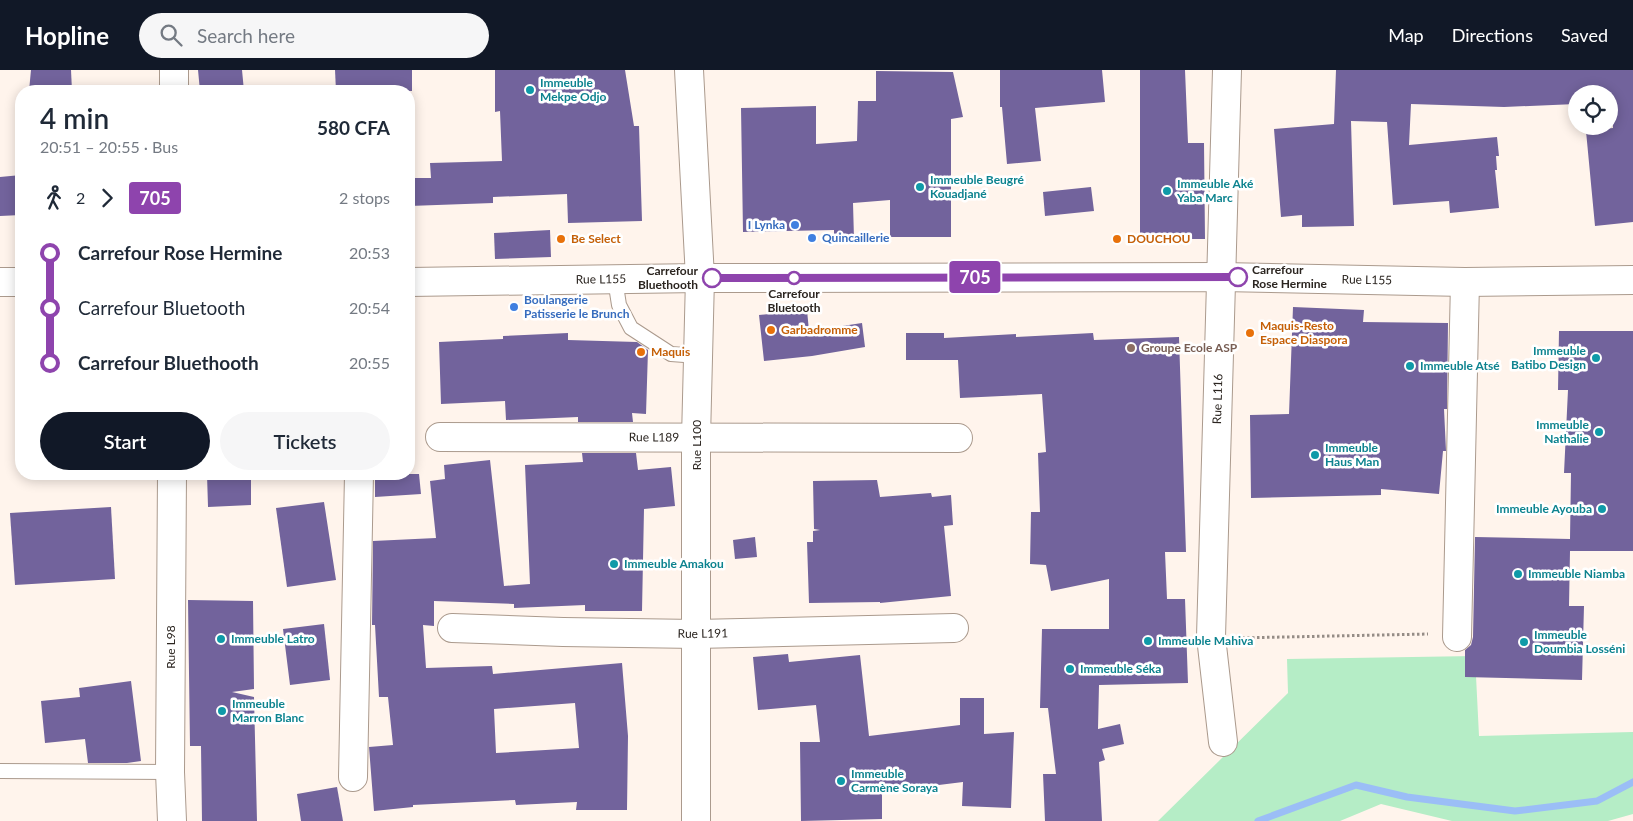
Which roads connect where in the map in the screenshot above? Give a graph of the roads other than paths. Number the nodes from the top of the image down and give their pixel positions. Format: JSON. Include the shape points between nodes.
{"nodes":[{"id":1,"x":174,"y":70,"type":"edge"},
{"id":2,"x":689,"y":70,"type":"edge"},
{"id":3,"x":1227,"y":70,"type":"edge"},
{"id":4,"x":174,"y":85,"type":"edge"},
{"id":5,"x":1222,"y":277,"type":"junction"},
{"id":6,"x":700,"y":278,"type":"junction"},
{"id":7,"x":615,"y":279,"type":"junction"},
{"id":8,"x":1633,"y":280,"type":"edge"},
{"id":9,"x":0,"y":282,"type":"edge"},
{"id":10,"x":15,"y":282,"type":"edge"},
{"id":11,"x":415,"y":282,"type":"edge"},
{"id":12,"x":1465,"y":282,"type":"junction"},
{"id":13,"x":698,"y":356,"type":"junction"},
{"id":14,"x":440,"y":437,"type":"dead end"},
{"id":15,"x":696,"y":438,"type":"junction"},
{"id":16,"x":958,"y":438,"type":"dead end"},
{"id":17,"x":172,"y":480,"type":"edge"},
{"id":18,"x":359,"y":480,"type":"edge"},
{"id":19,"x":452,"y":628,"type":"dead end"},
{"id":20,"x":954,"y":628,"type":"dead end"},
{"id":21,"x":696,"y":634,"type":"junction"},
{"id":22,"x":1456,"y":637,"type":"dead end"},
{"id":23,"x":1224,"y":742,"type":"dead end"},
{"id":24,"x":0,"y":771,"type":"edge"},
{"id":25,"x":170,"y":772,"type":"junction"},
{"id":26,"x":353,"y":777,"type":"dead end"},
{"id":27,"x":172,"y":821,"type":"edge"},
{"id":28,"x":696,"y":821,"type":"edge"}],
"edges":[{"from":1,"to":4,"type":"street"},
{"from":2,"to":6,"type":"street","name":"Rue L100"},
{"from":3,"to":5,"type":"street","name":"Rue L116"},
{"from":5,"to":6,"type":"street","name":"Rue L155"},
{"from":5,"to":12,"type":"street","name":"Rue L155"},
{"from":5,"to":23,"type":"street","name":"Rue L116","via":[[1211,637]]},
{"from":6,"to":7,"type":"street","name":"Rue L155"},
{"from":6,"to":13,"type":"street","name":"Rue L100"},
{"from":7,"to":11,"type":"street","name":"Rue L155"},
{"from":7,"to":13,"type":"lane","via":[[618,305],[631,328],[670,354]]},
{"from":8,"to":12,"type":"street","name":"Rue L155"},
{"from":9,"to":10,"type":"street"},
{"from":12,"to":22,"type":"street"},
{"from":13,"to":15,"type":"street","name":"Rue L100"},
{"from":14,"to":15,"type":"street","name":"Rue L189"},
{"from":15,"to":16,"type":"street","name":"Rue L189"},
{"from":15,"to":21,"type":"street","name":"Rue L100"},
{"from":17,"to":25,"type":"street","name":"Rue L98"},
{"from":18,"to":26,"type":"street"},
{"from":19,"to":21,"type":"street","name":"Rue L191"},
{"from":20,"to":21,"type":"street","name":"Rue L191"},
{"from":21,"to":28,"type":"street","name":"Rue L100"},
{"from":24,"to":25,"type":"lane"},
{"from":25,"to":27,"type":"street","name":"Rue L98"}]}
